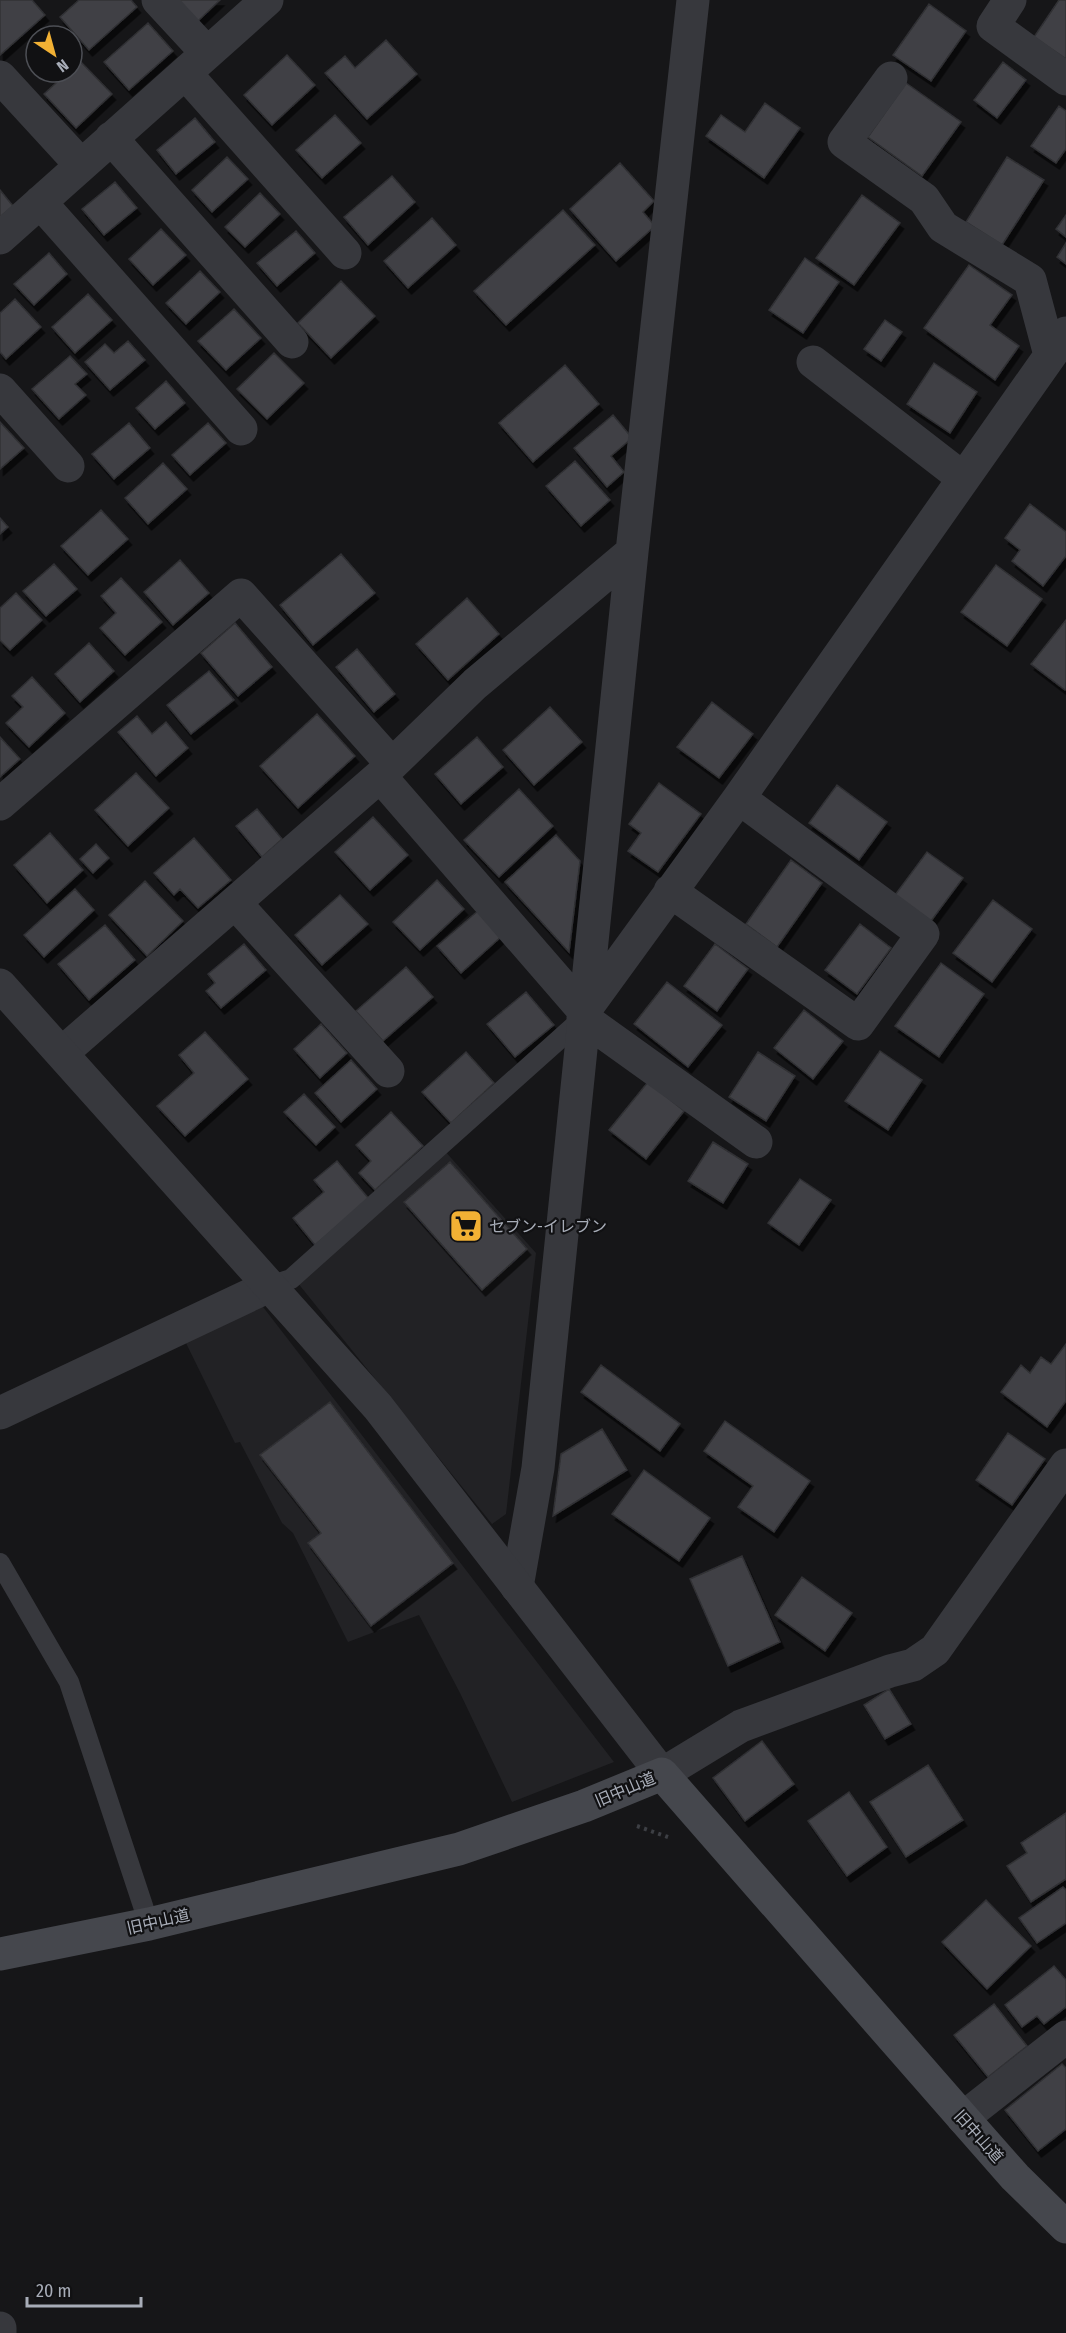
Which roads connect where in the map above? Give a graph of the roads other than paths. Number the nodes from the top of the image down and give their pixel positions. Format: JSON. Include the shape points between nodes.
{"nodes":[{"id":1,"x":158,"y":0,"type":"edge"},
{"id":2,"x":267,"y":0,"type":"edge"},
{"id":3,"x":693,"y":0,"type":"edge"},
{"id":4,"x":1010,"y":0,"type":"edge"},
{"id":5,"x":196,"y":63,"type":"junction"},
{"id":6,"x":0,"y":77,"type":"edge"},
{"id":7,"x":891,"y":78,"type":"dead end"},
{"id":8,"x":1066,"y":79,"type":"edge"},
{"id":9,"x":111,"y":138,"type":"junction"},
{"id":10,"x":81,"y":165,"type":"junction"},
{"id":11,"x":40,"y":202,"type":"junction"},
{"id":12,"x":0,"y":238,"type":"edge"},
{"id":13,"x":345,"y":253,"type":"dead end"},
{"id":14,"x":292,"y":342,"type":"dead end"},
{"id":15,"x":1058,"y":344,"type":"edge"},
{"id":16,"x":813,"y":362,"type":"dead end"},
{"id":17,"x":0,"y":390,"type":"edge"},
{"id":18,"x":241,"y":429,"type":"dead end"},
{"id":19,"x":68,"y":466,"type":"dead end"},
{"id":20,"x":963,"y":478,"type":"junction"},
{"id":21,"x":632,"y":552,"type":"junction"},
{"id":22,"x":385,"y":770,"type":"junction"},
{"id":23,"x":739,"y":798,"type":"junction"},
{"id":24,"x":0,"y":804,"type":"edge"},
{"id":25,"x":669,"y":891,"type":"junction"},
{"id":26,"x":236,"y":904,"type":"junction"},
{"id":27,"x":0,"y":985,"type":"edge"},
{"id":28,"x":584,"y":1015,"type":"junction"},
{"id":29,"x":62,"y":1053,"type":"junction"},
{"id":30,"x":388,"y":1071,"type":"dead end"},
{"id":31,"x":756,"y":1142,"type":"dead end"},
{"id":32,"x":269,"y":1286,"type":"junction"},
{"id":33,"x":0,"y":1413,"type":"edge"},
{"id":34,"x":1066,"y":1466,"type":"edge"},
{"id":35,"x":0,"y":1563,"type":"edge"},
{"id":36,"x":517,"y":1587,"type":"junction"},
{"id":37,"x":662,"y":1774,"type":"junction"},
{"id":38,"x":148,"y":1924,"type":"junction"},
{"id":39,"x":0,"y":1954,"type":"edge"},
{"id":40,"x":1066,"y":2037,"type":"edge"},
{"id":41,"x":963,"y":2118,"type":"junction"},
{"id":42,"x":1066,"y":2227,"type":"edge"},
{"id":43,"x":0,"y":2328,"type":"edge"},
{"id":44,"x":0,"y":2333,"type":"edge"}],
"edges":[{"from":1,"to":5,"type":"street"},
{"from":2,"to":5,"type":"street"},
{"from":3,"to":21,"type":"street"},
{"from":4,"to":8,"type":"street","via":[[993,26]]},
{"from":5,"to":9,"type":"street"},
{"from":5,"to":13,"type":"street"},
{"from":6,"to":10,"type":"street"},
{"from":7,"to":15,"type":"street","via":[[844,142],[924,199],[943,227],[1030,280]]},
{"from":9,"to":10,"type":"street"},
{"from":9,"to":14,"type":"street"},
{"from":10,"to":11,"type":"street"},
{"from":11,"to":12,"type":"street"},
{"from":11,"to":18,"type":"street"},
{"from":15,"to":20,"type":"street"},
{"from":16,"to":20,"type":"street"},
{"from":17,"to":19,"type":"street"},
{"from":20,"to":23,"type":"street"},
{"from":21,"to":22,"type":"street","via":[[475,684]]},
{"from":21,"to":28,"type":"street"},
{"from":22,"to":24,"type":"street","via":[[241,595]]},
{"from":22,"to":26,"type":"street"},
{"from":22,"to":28,"type":"street"},
{"from":23,"to":25,"type":"street"},
{"from":23,"to":25,"type":"street","via":[[923,934],[858,1024]]},
{"from":25,"to":28,"type":"street"},
{"from":26,"to":29,"type":"street"},
{"from":26,"to":30,"type":"street"},
{"from":27,"to":29,"type":"street"},
{"from":28,"to":31,"type":"street"},
{"from":28,"to":32,"type":"lane","via":[[291,1279]]},
{"from":28,"to":36,"type":"street","via":[[538,1468]]},
{"from":29,"to":32,"type":"street"},
{"from":32,"to":33,"type":"street"},
{"from":32,"to":36,"type":"street","via":[[378,1407]]},
{"from":34,"to":37,"type":"street","via":[[935,1650],[913,1665],[741,1726]]},
{"from":35,"to":38,"type":"lane","via":[[69,1682]]},
{"from":36,"to":37,"type":"street"},
{"from":37,"to":38,"type":"main road","name":"旧中山道","via":[[459,1849]]},
{"from":37,"to":41,"type":"main road","name":"旧中山道"},
{"from":38,"to":39,"type":"main road","name":"旧中山道"},
{"from":40,"to":41,"type":"street"},
{"from":41,"to":42,"type":"main road","name":"旧中山道"},
{"from":43,"to":44,"type":"street"}]}
